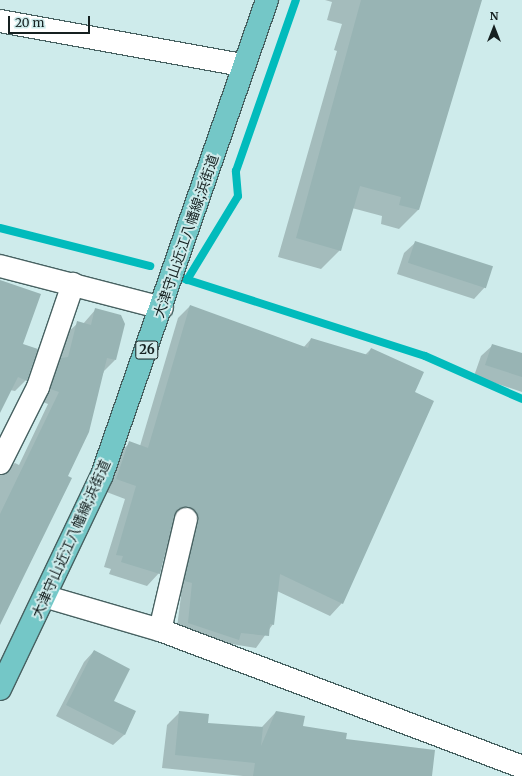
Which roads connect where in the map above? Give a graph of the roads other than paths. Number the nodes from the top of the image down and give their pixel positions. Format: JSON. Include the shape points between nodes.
{"nodes":[{"id":1,"x":267,"y":0,"type":"edge"},
{"id":2,"x":0,"y":21,"type":"edge"},
{"id":3,"x":243,"y":65,"type":"junction"},
{"id":4,"x":0,"y":266,"type":"edge"},
{"id":5,"x":72,"y":284,"type":"junction"},
{"id":6,"x":162,"y":308,"type":"junction"},
{"id":7,"x":0,"y":463,"type":"edge"},
{"id":8,"x":186,"y":519,"type":"dead end"},
{"id":9,"x":47,"y":597,"type":"junction"},
{"id":10,"x":160,"y":630,"type":"junction"},
{"id":11,"x":0,"y":689,"type":"edge"},
{"id":12,"x":522,"y":767,"type":"edge"}],
"edges":[{"from":1,"to":3,"type":"main road","name":"大津守山近江八幡線;浜街道","number":"26"},
{"from":2,"to":3,"type":"street"},
{"from":3,"to":6,"type":"main road","name":"大津守山近江八幡線;浜街道","number":"26"},
{"from":4,"to":5,"type":"street"},
{"from":5,"to":6,"type":"street"},
{"from":5,"to":7,"type":"street","via":[[38,387]]},
{"from":6,"to":9,"type":"main road","name":"大津守山近江八幡線;浜街道","number":"26","via":[[102,475]]},
{"from":8,"to":10,"type":"street"},
{"from":9,"to":10,"type":"street"},
{"from":9,"to":11,"type":"main road","name":"大津守山近江八幡線;浜街道","number":"26"},
{"from":10,"to":12,"type":"street"}]}
